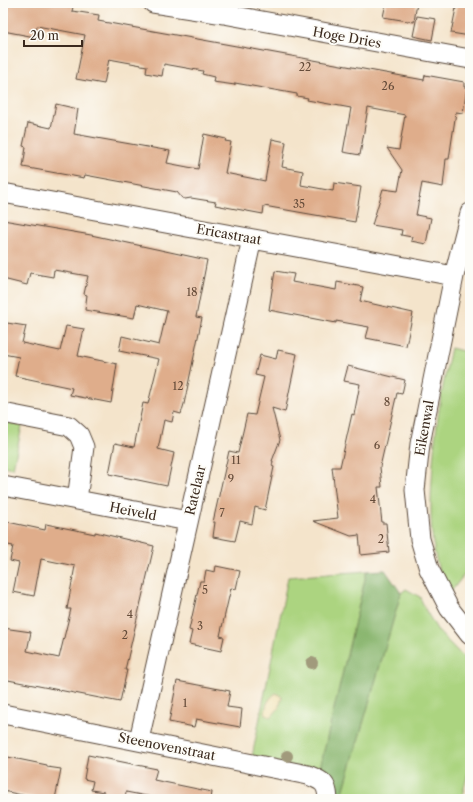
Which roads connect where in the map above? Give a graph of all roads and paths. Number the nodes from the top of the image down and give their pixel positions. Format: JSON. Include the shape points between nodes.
{"nodes":[{"id":1,"x":153,"y":3,"type":"edge"},
{"id":2,"x":225,"y":9,"type":"edge"},
{"id":3,"x":470,"y":59,"type":"edge"},
{"id":4,"x":3,"y":193,"type":"edge"},
{"id":5,"x":470,"y":212,"type":"edge"},
{"id":6,"x":252,"y":239,"type":"junction"},
{"id":7,"x":454,"y":276,"type":"junction"},
{"id":8,"x":3,"y":413,"type":"edge"},
{"id":9,"x":3,"y":486,"type":"edge"},
{"id":10,"x":77,"y":500,"type":"junction"},
{"id":11,"x":188,"y":521,"type":"junction"},
{"id":12,"x":470,"y":635,"type":"edge"},
{"id":13,"x":3,"y":714,"type":"edge"},
{"id":14,"x":139,"y":740,"type":"junction"},
{"id":15,"x":328,"y":794,"type":"edge"}],
"edges":[{"from":1,"to":2,"type":"street","name":"Hoge Dries"},
{"from":2,"to":3,"type":"street","name":"Hoge Dries"},
{"from":4,"to":6,"type":"street","name":"Ericastraat"},
{"from":5,"to":7,"type":"street","name":"Eikenwal"},
{"from":6,"to":7,"type":"street","name":"Ericastraat"},
{"from":6,"to":11,"type":"street","name":"Ratelaar"},
{"from":7,"to":12,"type":"street","name":"Eikenwal","via":[[420,444],[415,490],[420,539],[429,568],[449,608]]},
{"from":8,"to":10,"type":"street","via":[[69,426],[79,435],[84,447]]},
{"from":9,"to":10,"type":"street","name":"Heiveld"},
{"from":10,"to":11,"type":"street","name":"Heiveld"},
{"from":11,"to":14,"type":"street","name":"Ratelaar"},
{"from":13,"to":14,"type":"street","name":"Steenovenstraat"},
{"from":14,"to":15,"type":"street","name":"Steenovenstraat","via":[[308,775],[320,780]]}]}
